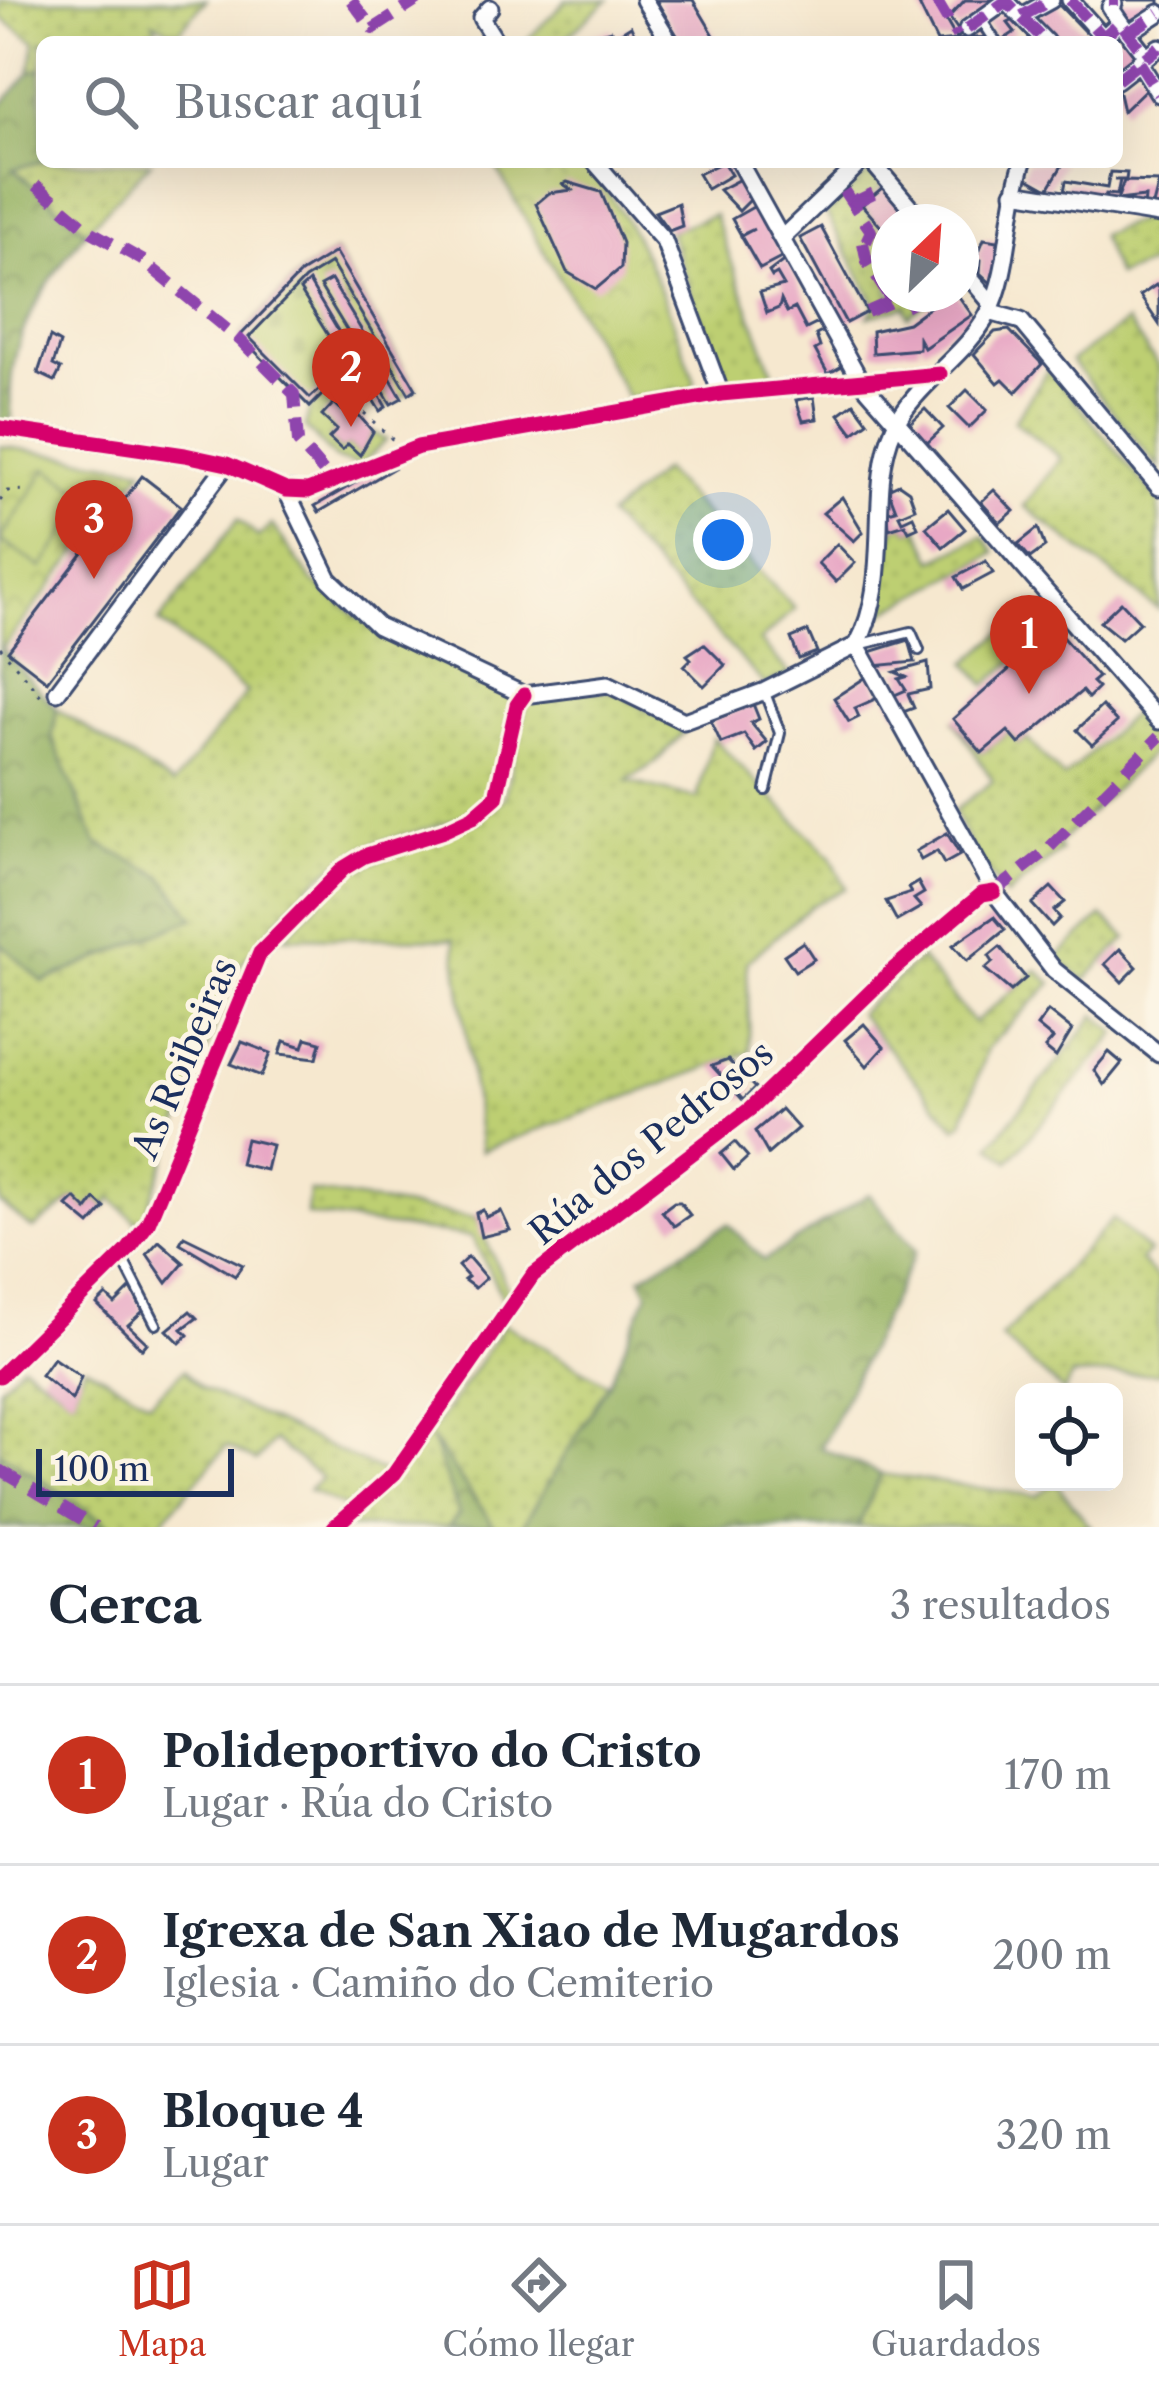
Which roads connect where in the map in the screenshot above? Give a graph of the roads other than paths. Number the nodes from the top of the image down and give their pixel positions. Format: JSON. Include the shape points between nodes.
{"nodes":[{"id":1,"x":644,"y":0,"type":"edge"},
{"id":2,"x":1051,"y":0,"type":"edge"},
{"id":3,"x":1070,"y":0,"type":"edge"},
{"id":4,"x":1114,"y":1,"type":"edge"},
{"id":5,"x":491,"y":3,"type":"edge"},
{"id":6,"x":1159,"y":13,"type":"edge"},
{"id":7,"x":1022,"y":16,"type":"junction"},
{"id":8,"x":974,"y":24,"type":"joint"},
{"id":9,"x":1124,"y":27,"type":"junction"},
{"id":10,"x":492,"y":36,"type":"edge"},
{"id":11,"x":666,"y":36,"type":"edge"},
{"id":12,"x":989,"y":36,"type":"edge"},
{"id":13,"x":1040,"y":36,"type":"edge"},
{"id":14,"x":1097,"y":36,"type":"edge"},
{"id":15,"x":1107,"y":36,"type":"edge"},
{"id":16,"x":1148,"y":55,"type":"edge"},
{"id":17,"x":1123,"y":75,"type":"edge"},
{"id":18,"x":1157,"y":84,"type":"edge"},
{"id":19,"x":601,"y":168,"type":"edge"},
{"id":20,"x":743,"y":168,"type":"edge"},
{"id":21,"x":855,"y":168,"type":"edge"},
{"id":22,"x":877,"y":168,"type":"edge"},
{"id":23,"x":1021,"y":168,"type":"edge"},
{"id":24,"x":1014,"y":192,"type":"junction"},
{"id":25,"x":908,"y":204,"type":"edge"},
{"id":26,"x":1159,"y":215,"type":"edge"},
{"id":27,"x":783,"y":237,"type":"junction"},
{"id":28,"x":979,"y":292,"type":"edge"},
{"id":29,"x":990,"y":308,"type":"junction"},
{"id":30,"x":940,"y":374,"type":"junction"},
{"id":31,"x":860,"y":380,"type":"junction"},
{"id":32,"x":721,"y":394,"type":"junction"},
{"id":33,"x":896,"y":423,"type":"junction"},
{"id":34,"x":0,"y":428,"type":"edge"},
{"id":35,"x":227,"y":464,"type":"junction"},
{"id":36,"x":1159,"y":487,"type":"edge"},
{"id":37,"x":286,"y":490,"type":"junction"},
{"id":38,"x":857,"y":645,"type":"junction"},
{"id":39,"x":919,"y":650,"type":"dead end"},
{"id":40,"x":765,"y":692,"type":"junction"},
{"id":41,"x":49,"y":694,"type":"road end"},
{"id":42,"x":524,"y":695,"type":"junction"},
{"id":43,"x":1159,"y":721,"type":"edge"},
{"id":44,"x":766,"y":790,"type":"dead end"},
{"id":45,"x":994,"y":892,"type":"junction"},
{"id":46,"x":1159,"y":1054,"type":"edge"},
{"id":47,"x":121,"y":1256,"type":"junction"},
{"id":48,"x":156,"y":1324,"type":"dead end"},
{"id":49,"x":0,"y":1376,"type":"edge"},
{"id":50,"x":334,"y":1527,"type":"edge"}],
"edges":[{"from":1,"to":11,"type":"street"},
{"from":2,"to":7,"type":"street"},
{"from":3,"to":14,"type":"street"},
{"from":4,"to":9,"type":"street","via":[[1110,8]]},
{"from":5,"to":10,"type":"street","via":[[481,18]]},
{"from":6,"to":9,"type":"street"},
{"from":7,"to":8,"type":"street","via":[[1006,2]]},
{"from":7,"to":13,"type":"street"},
{"from":8,"to":12,"type":"lane"},
{"from":9,"to":15,"type":"street"},
{"from":9,"to":16,"type":"street"},
{"from":16,"to":17,"type":"street"},
{"from":16,"to":18,"type":"street"},
{"from":19,"to":32,"type":"street","via":[[664,241]]},
{"from":20,"to":27,"type":"street"},
{"from":21,"to":27,"type":"street"},
{"from":22,"to":25,"type":"street"},
{"from":23,"to":24,"type":"street"},
{"from":24,"to":26,"type":"street"},
{"from":24,"to":29,"type":"street"},
{"from":27,"to":31,"type":"street"},
{"from":28,"to":29,"type":"street"},
{"from":29,"to":30,"type":"street"},
{"from":29,"to":36,"type":"street","via":[[1021,321]]},
{"from":30,"to":31,"type":"street"},
{"from":30,"to":33,"type":"street"},
{"from":31,"to":32,"type":"street"},
{"from":31,"to":33,"type":"street"},
{"from":32,"to":37,"type":"street","via":[[418,447],[328,488]]},
{"from":33,"to":38,"type":"street","via":[[877,575]]},
{"from":33,"to":43,"type":"street"},
{"from":34,"to":35,"type":"street"},
{"from":35,"to":37,"type":"street"},
{"from":35,"to":41,"type":"street"},
{"from":37,"to":42,"type":"street","via":[[329,579],[384,631]]},
{"from":38,"to":39,"type":"lane","via":[[911,632]]},
{"from":38,"to":40,"type":"street"},
{"from":38,"to":45,"type":"street"},
{"from":40,"to":42,"type":"street","via":[[685,721],[608,684]]},
{"from":40,"to":44,"type":"lane","via":[[779,733]]},
{"from":42,"to":47,"type":"street","name":"As Roibeiras","via":[[496,797],[473,817],[344,868],[260,953],[148,1223]]},
{"from":45,"to":46,"type":"street","via":[[1054,970]]},
{"from":45,"to":50,"type":"street","name":"Rúa dos Pedrosos","via":[[895,968],[750,1109],[533,1275],[394,1474]]},
{"from":47,"to":48,"type":"lane"},
{"from":47,"to":49,"type":"street","name":"As Roibeiras"}]}
